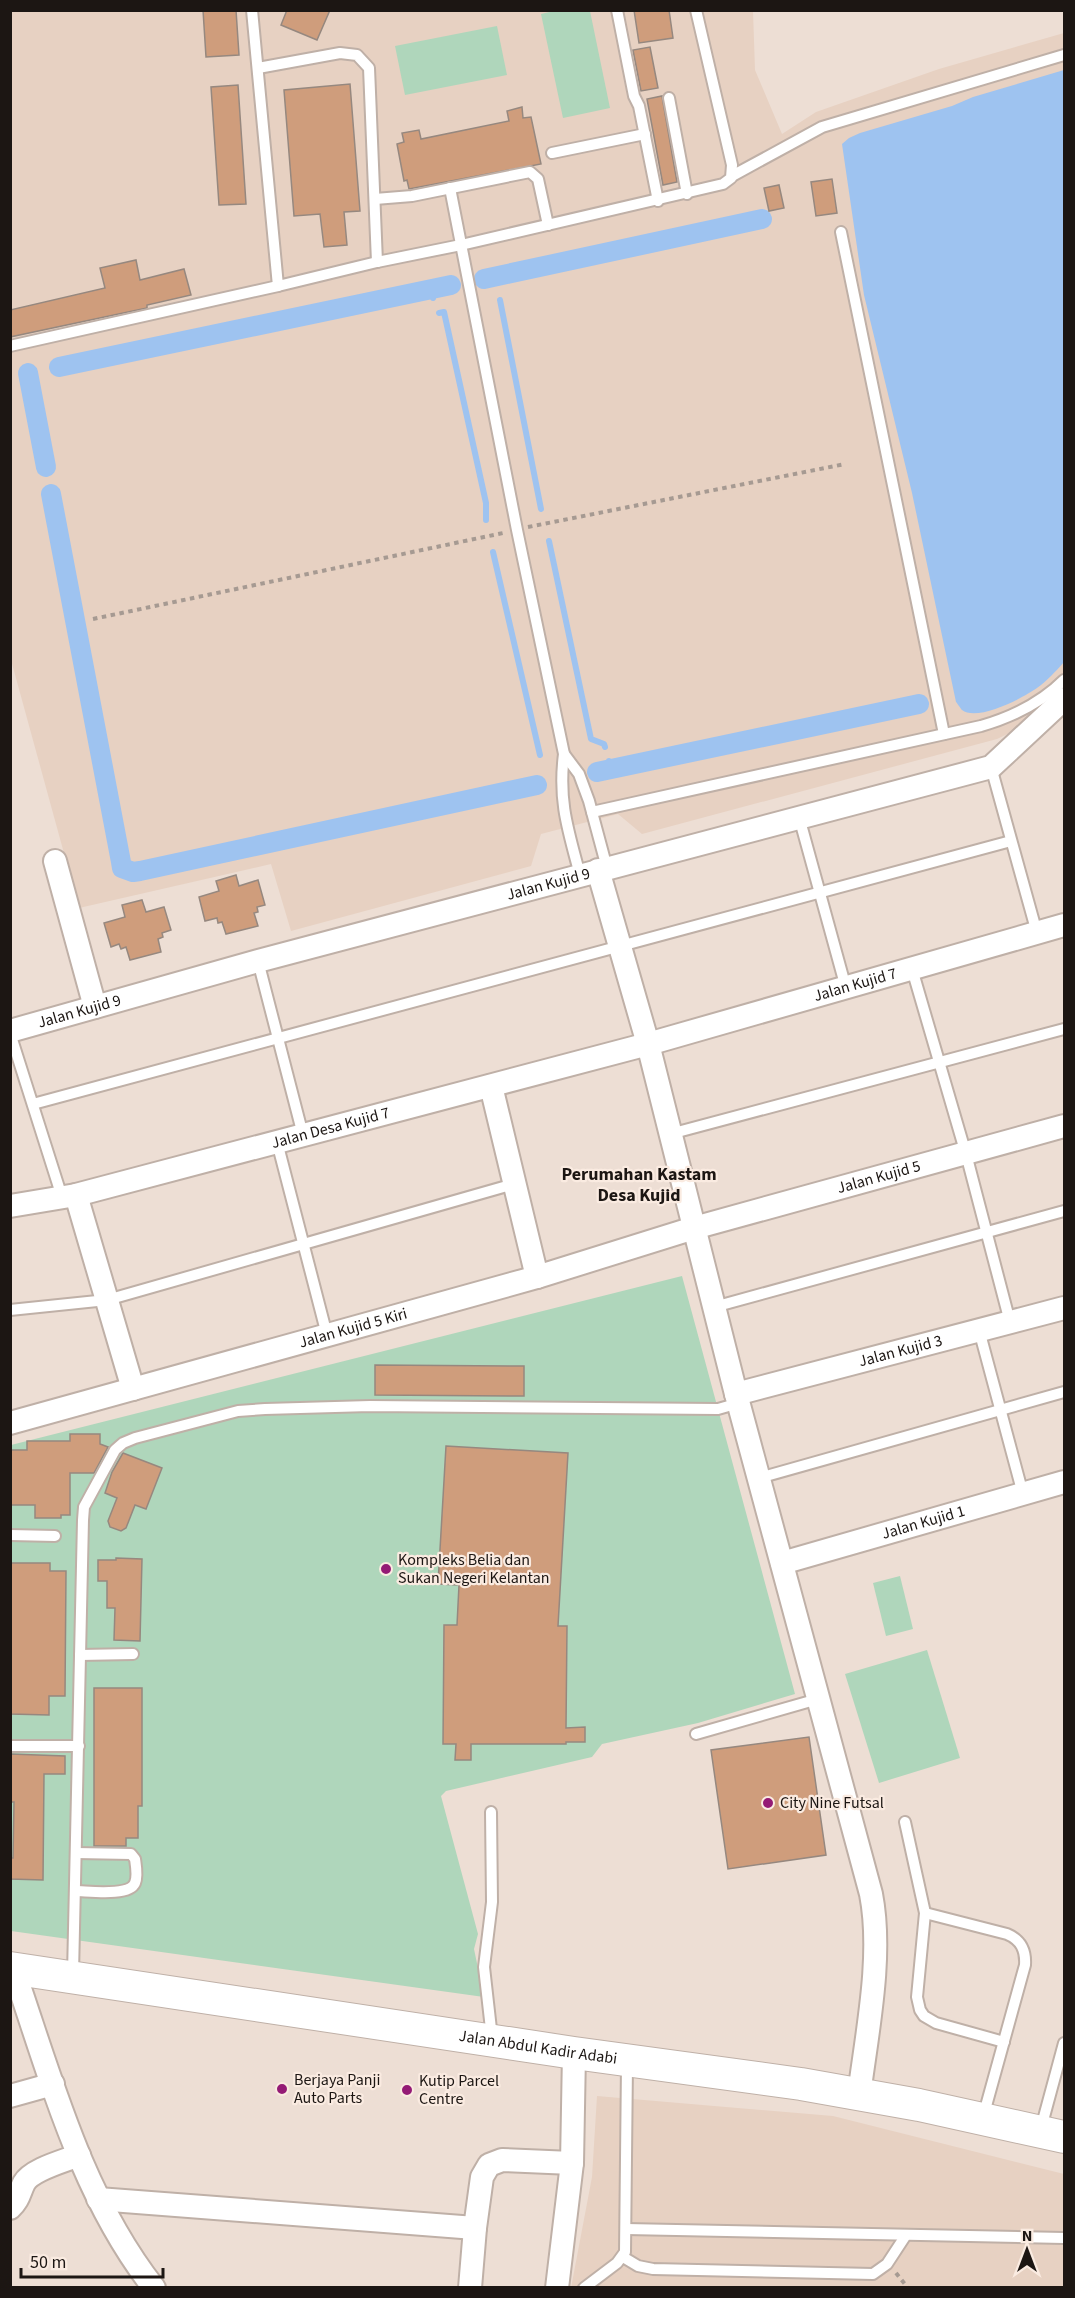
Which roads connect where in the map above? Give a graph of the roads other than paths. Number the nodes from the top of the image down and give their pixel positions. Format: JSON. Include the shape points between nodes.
{"nodes":[{"id":1,"x":252,"y":10,"type":"edge"},
{"id":2,"x":617,"y":10,"type":"edge"},
{"id":3,"x":696,"y":10,"type":"edge"},
{"id":4,"x":1065,"y":55,"type":"edge"},
{"id":5,"x":258,"y":68,"type":"junction"},
{"id":6,"x":669,"y":98,"type":"dead end"},
{"id":7,"x":645,"y":134,"type":"junction"},
{"id":8,"x":552,"y":153,"type":"dead end"},
{"id":9,"x":732,"y":176,"type":"junction"},
{"id":10,"x":450,"y":188,"type":"junction"},
{"id":11,"x":687,"y":194,"type":"junction"},
{"id":12,"x":375,"y":199,"type":"junction"},
{"id":13,"x":658,"y":201,"type":"junction"},
{"id":14,"x":548,"y":225,"type":"junction"},
{"id":15,"x":841,"y":232,"type":"dead end"},
{"id":16,"x":461,"y":245,"type":"junction"},
{"id":17,"x":377,"y":262,"type":"junction"},
{"id":18,"x":278,"y":286,"type":"junction"},
{"id":19,"x":10,"y":346,"type":"edge"},
{"id":20,"x":1065,"y":680,"type":"edge"},
{"id":21,"x":1065,"y":699,"type":"edge"},
{"id":22,"x":944,"y":734,"type":"junction"},
{"id":23,"x":564,"y":754,"type":"junction"},
{"id":24,"x":990,"y":767,"type":"junction"},
{"id":25,"x":592,"y":812,"type":"junction"},
{"id":26,"x":799,"y":817,"type":"junction"},
{"id":27,"x":1011,"y":841,"type":"junction"},
{"id":28,"x":55,"y":861,"type":"dead end"},
{"id":29,"x":595,"y":871,"type":"junction"},
{"id":30,"x":820,"y":893,"type":"junction"},
{"id":31,"x":1065,"y":926,"type":"edge"},
{"id":32,"x":1037,"y":933,"type":"junction"},
{"id":33,"x":620,"y":947,"type":"junction"},
{"id":34,"x":258,"y":962,"type":"junction"},
{"id":35,"x":912,"y":969,"type":"junction"},
{"id":36,"x":846,"y":988,"type":"junction"},
{"id":37,"x":95,"y":1007,"type":"junction"},
{"id":38,"x":1065,"y":1029,"type":"edge"},
{"id":39,"x":10,"y":1032,"type":"edge"},
{"id":40,"x":278,"y":1039,"type":"junction"},
{"id":41,"x":648,"y":1044,"type":"junction"},
{"id":42,"x":940,"y":1064,"type":"junction"},
{"id":43,"x":491,"y":1086,"type":"junction"},
{"id":44,"x":33,"y":1104,"type":"junction"},
{"id":45,"x":1065,"y":1126,"type":"edge"},
{"id":46,"x":670,"y":1134,"type":"junction"},
{"id":47,"x":303,"y":1135,"type":"junction"},
{"id":48,"x":277,"y":1142,"type":"junction"},
{"id":49,"x":966,"y":1154,"type":"junction"},
{"id":50,"x":514,"y":1184,"type":"junction"},
{"id":51,"x":69,"y":1196,"type":"junction"},
{"id":52,"x":10,"y":1206,"type":"edge"},
{"id":53,"x":1065,"y":1211,"type":"edge"},
{"id":54,"x":694,"y":1228,"type":"junction"},
{"id":55,"x":987,"y":1233,"type":"junction"},
{"id":56,"x":303,"y":1244,"type":"junction"},
{"id":57,"x":537,"y":1278,"type":"junction"},
{"id":58,"x":107,"y":1300,"type":"junction"},
{"id":59,"x":714,"y":1307,"type":"junction"},
{"id":60,"x":1065,"y":1308,"type":"edge"},
{"id":61,"x":10,"y":1310,"type":"edge"},
{"id":62,"x":1010,"y":1322,"type":"junction"},
{"id":63,"x":979,"y":1330,"type":"junction"},
{"id":64,"x":327,"y":1335,"type":"junction"},
{"id":65,"x":133,"y":1389,"type":"junction"},
{"id":66,"x":1065,"y":1392,"type":"edge"},
{"id":67,"x":737,"y":1399,"type":"junction"},
{"id":68,"x":1001,"y":1410,"type":"junction"},
{"id":69,"x":10,"y":1423,"type":"edge"},
{"id":70,"x":759,"y":1478,"type":"junction"},
{"id":71,"x":1065,"y":1482,"type":"edge"},
{"id":72,"x":1023,"y":1494,"type":"junction"},
{"id":73,"x":10,"y":1535,"type":"edge"},
{"id":74,"x":55,"y":1536,"type":"dead end"},
{"id":75,"x":782,"y":1563,"type":"junction"},
{"id":76,"x":133,"y":1654,"type":"dead end"},
{"id":77,"x":80,"y":1655,"type":"junction"},
{"id":78,"x":818,"y":1700,"type":"junction"},
{"id":79,"x":696,"y":1734,"type":"dead end"},
{"id":80,"x":10,"y":1746,"type":"edge"},
{"id":81,"x":79,"y":1746,"type":"junction"},
{"id":82,"x":491,"y":1812,"type":"dead end"},
{"id":83,"x":905,"y":1822,"type":"dead end"},
{"id":84,"x":76,"y":1853,"type":"junction"},
{"id":85,"x":75,"y":1891,"type":"junction"},
{"id":86,"x":925,"y":1913,"type":"junction"},
{"id":87,"x":12,"y":1968,"type":"edge"},
{"id":88,"x":73,"y":1977,"type":"junction"},
{"id":89,"x":492,"y":2041,"type":"junction"},
{"id":90,"x":1004,"y":2042,"type":"junction"},
{"id":91,"x":1065,"y":2043,"type":"edge"},
{"id":92,"x":574,"y":2053,"type":"junction"},
{"id":93,"x":627,"y":2060,"type":"junction"},
{"id":94,"x":53,"y":2085,"type":"junction"},
{"id":95,"x":859,"y":2095,"type":"junction"},
{"id":96,"x":10,"y":2096,"type":"edge"},
{"id":97,"x":983,"y":2119,"type":"junction"},
{"id":98,"x":1052,"y":2134,"type":"edge"},
{"id":99,"x":79,"y":2155,"type":"junction"},
{"id":100,"x":572,"y":2163,"type":"junction"},
{"id":101,"x":98,"y":2199,"type":"junction"},
{"id":102,"x":10,"y":2208,"type":"edge"},
{"id":103,"x":474,"y":2228,"type":"junction"},
{"id":104,"x":626,"y":2229,"type":"junction"},
{"id":105,"x":906,"y":2235,"type":"junction"},
{"id":106,"x":1065,"y":2238,"type":"edge"},
{"id":107,"x":623,"y":2257,"type":"junction"},
{"id":108,"x":154,"y":2288,"type":"edge"},
{"id":109,"x":470,"y":2288,"type":"edge"},
{"id":110,"x":556,"y":2288,"type":"edge"},
{"id":111,"x":584,"y":2288,"type":"edge"}],
"edges":[{"from":1,"to":5,"type":"lane"},
{"from":2,"to":7,"type":"lane"},
{"from":3,"to":9,"type":"lane"},
{"from":4,"to":9,"type":"lane","via":[[822,127]]},
{"from":5,"to":12,"type":"lane","via":[[340,53],[364,61],[370,77]]},
{"from":5,"to":18,"type":"lane"},
{"from":6,"to":11,"type":"lane"},
{"from":7,"to":8,"type":"lane"},
{"from":7,"to":13,"type":"lane"},
{"from":9,"to":11,"type":"lane","via":[[723,184]]},
{"from":10,"to":12,"type":"lane"},
{"from":10,"to":14,"type":"lane","via":[[530,172],[538,179]]},
{"from":10,"to":16,"type":"lane"},
{"from":11,"to":13,"type":"lane"},
{"from":12,"to":17,"type":"lane"},
{"from":13,"to":14,"type":"lane"},
{"from":14,"to":16,"type":"lane"},
{"from":15,"to":22,"type":"lane"},
{"from":16,"to":17,"type":"lane"},
{"from":16,"to":23,"type":"lane"},
{"from":17,"to":18,"type":"lane"},
{"from":18,"to":19,"type":"lane"},
{"from":20,"to":22,"type":"lane","via":[[1007,718]]},
{"from":21,"to":24,"type":"street","name":"Jalan Kujid 9"},
{"from":22,"to":25,"type":"lane"},
{"from":23,"to":25,"type":"lane","via":[[579,774]]},
{"from":23,"to":29,"type":"lane","via":[[562,808]]},
{"from":24,"to":26,"type":"street","name":"Jalan Kujid 9"},
{"from":24,"to":27,"type":"lane"},
{"from":25,"to":29,"type":"lane"},
{"from":26,"to":29,"type":"street","name":"Jalan Kujid 9"},
{"from":26,"to":30,"type":"lane"},
{"from":27,"to":30,"type":"lane"},
{"from":27,"to":32,"type":"lane"},
{"from":28,"to":37,"type":"street"},
{"from":29,"to":33,"type":"street"},
{"from":29,"to":34,"type":"street","name":"Jalan Kujid 9"},
{"from":30,"to":33,"type":"lane"},
{"from":30,"to":36,"type":"lane"},
{"from":31,"to":32,"type":"street","name":"Jalan Kujid 7"},
{"from":32,"to":35,"type":"street","name":"Jalan Kujid 7"},
{"from":33,"to":40,"type":"lane"},
{"from":33,"to":41,"type":"street"},
{"from":34,"to":37,"type":"street","name":"Jalan Kujid 9"},
{"from":34,"to":40,"type":"lane"},
{"from":35,"to":36,"type":"street","name":"Jalan Kujid 7"},
{"from":35,"to":42,"type":"lane"},
{"from":36,"to":41,"type":"street","name":"Jalan Kujid 7"},
{"from":37,"to":39,"type":"street","name":"Jalan Kujid 9"},
{"from":38,"to":42,"type":"lane"},
{"from":39,"to":44,"type":"lane"},
{"from":40,"to":44,"type":"lane"},
{"from":40,"to":47,"type":"lane"},
{"from":41,"to":43,"type":"street","name":"Jalan Desa Kujid 7"},
{"from":41,"to":46,"type":"street"},
{"from":42,"to":46,"type":"lane"},
{"from":42,"to":49,"type":"lane"},
{"from":43,"to":47,"type":"street","name":"Jalan Desa Kujid 7"},
{"from":43,"to":50,"type":"street"},
{"from":44,"to":51,"type":"lane"},
{"from":45,"to":49,"type":"street","name":"Jalan Kujid 5"},
{"from":46,"to":54,"type":"street"},
{"from":47,"to":48,"type":"street","name":"Jalan Desa Kujid 7"},
{"from":48,"to":51,"type":"street","name":"Jalan Desa Kujid 7"},
{"from":48,"to":56,"type":"lane"},
{"from":49,"to":54,"type":"street","name":"Jalan Kujid 5"},
{"from":49,"to":55,"type":"lane"},
{"from":50,"to":56,"type":"lane"},
{"from":50,"to":57,"type":"street"},
{"from":51,"to":52,"type":"street","name":"Jalan Desa Kujid 7"},
{"from":51,"to":58,"type":"street"},
{"from":53,"to":55,"type":"lane"},
{"from":54,"to":57,"type":"street","name":"Jalan Kujid 5 Kiri"},
{"from":54,"to":59,"type":"street"},
{"from":55,"to":59,"type":"lane"},
{"from":55,"to":62,"type":"lane"},
{"from":56,"to":58,"type":"lane"},
{"from":56,"to":64,"type":"lane"},
{"from":57,"to":64,"type":"street","name":"Jalan Kujid 5 Kiri"},
{"from":58,"to":61,"type":"lane"},
{"from":58,"to":65,"type":"street"},
{"from":59,"to":67,"type":"street"},
{"from":60,"to":62,"type":"street","name":"Jalan Kujid 3"},
{"from":62,"to":63,"type":"street","name":"Jalan Kujid 3"},
{"from":63,"to":67,"type":"street","name":"Jalan Kujid 3"},
{"from":63,"to":68,"type":"lane"},
{"from":64,"to":65,"type":"street","name":"Jalan Kujid 5 Kiri"},
{"from":65,"to":69,"type":"street","name":"Jalan Kujid 5 Kiri"},
{"from":66,"to":68,"type":"lane"},
{"from":67,"to":70,"type":"street"},
{"from":67,"to":77,"type":"lane","via":[[718,1409],[265,1409],[238,1411],[135,1438],[115,1450],[84,1507]]},
{"from":68,"to":70,"type":"lane"},
{"from":68,"to":72,"type":"lane"},
{"from":70,"to":75,"type":"street"},
{"from":71,"to":72,"type":"street","name":"Jalan Kujid 1"},
{"from":72,"to":75,"type":"street","name":"Jalan Kujid 1"},
{"from":73,"to":74,"type":"lane"},
{"from":75,"to":78,"type":"street"},
{"from":76,"to":77,"type":"lane"},
{"from":77,"to":81,"type":"lane"},
{"from":78,"to":79,"type":"lane"},
{"from":78,"to":95,"type":"street","via":[[876,1919],[877,1945]]},
{"from":80,"to":81,"type":"lane"},
{"from":81,"to":84,"type":"lane"},
{"from":82,"to":89,"type":"lane","via":[[492,1902],[484,1967]]},
{"from":83,"to":86,"type":"lane"},
{"from":84,"to":85,"type":"lane"},
{"from":84,"to":85,"type":"lane","via":[[131,1854],[136,1880],[123,1892]]},
{"from":85,"to":88,"type":"lane"},
{"from":86,"to":90,"type":"lane","via":[[918,2004],[924,2016]]},
{"from":86,"to":90,"type":"lane","via":[[1014,1937],[1024,1949],[1026,1957]]},
{"from":87,"to":88,"type":"main road","name":"Jalan Abdul Kadir Adabi"},
{"from":87,"to":94,"type":"street"},
{"from":88,"to":89,"type":"main road","name":"Jalan Abdul Kadir Adabi"},
{"from":89,"to":92,"type":"main road","name":"Jalan Abdul Kadir Adabi"},
{"from":90,"to":97,"type":"lane"},
{"from":91,"to":98,"type":"lane"},
{"from":92,"to":93,"type":"main road","name":"Jalan Abdul Kadir Adabi"},
{"from":92,"to":100,"type":"street"},
{"from":93,"to":95,"type":"main road","name":"Jalan Abdul Kadir Adabi"},
{"from":93,"to":104,"type":"lane"},
{"from":94,"to":96,"type":"street"},
{"from":94,"to":99,"type":"street"},
{"from":95,"to":97,"type":"main road","name":"Jalan Abdul Kadir Adabi"},
{"from":97,"to":98,"type":"main road","name":"Jalan Abdul Kadir Adabi"},
{"from":99,"to":101,"type":"street"},
{"from":99,"to":102,"type":"street","via":[[43,2169],[25,2181],[17,2202]]},
{"from":100,"to":103,"type":"street","via":[[502,2160],[489,2165],[482,2177]]},
{"from":100,"to":110,"type":"street"},
{"from":101,"to":103,"type":"street"},
{"from":101,"to":108,"type":"street"},
{"from":103,"to":109,"type":"street"},
{"from":104,"to":105,"type":"lane"},
{"from":104,"to":107,"type":"lane"},
{"from":105,"to":106,"type":"lane"},
{"from":105,"to":107,"type":"lane","via":[[887,2264],[873,2274],[653,2268],[638,2266]]},
{"from":107,"to":111,"type":"lane"}]}
